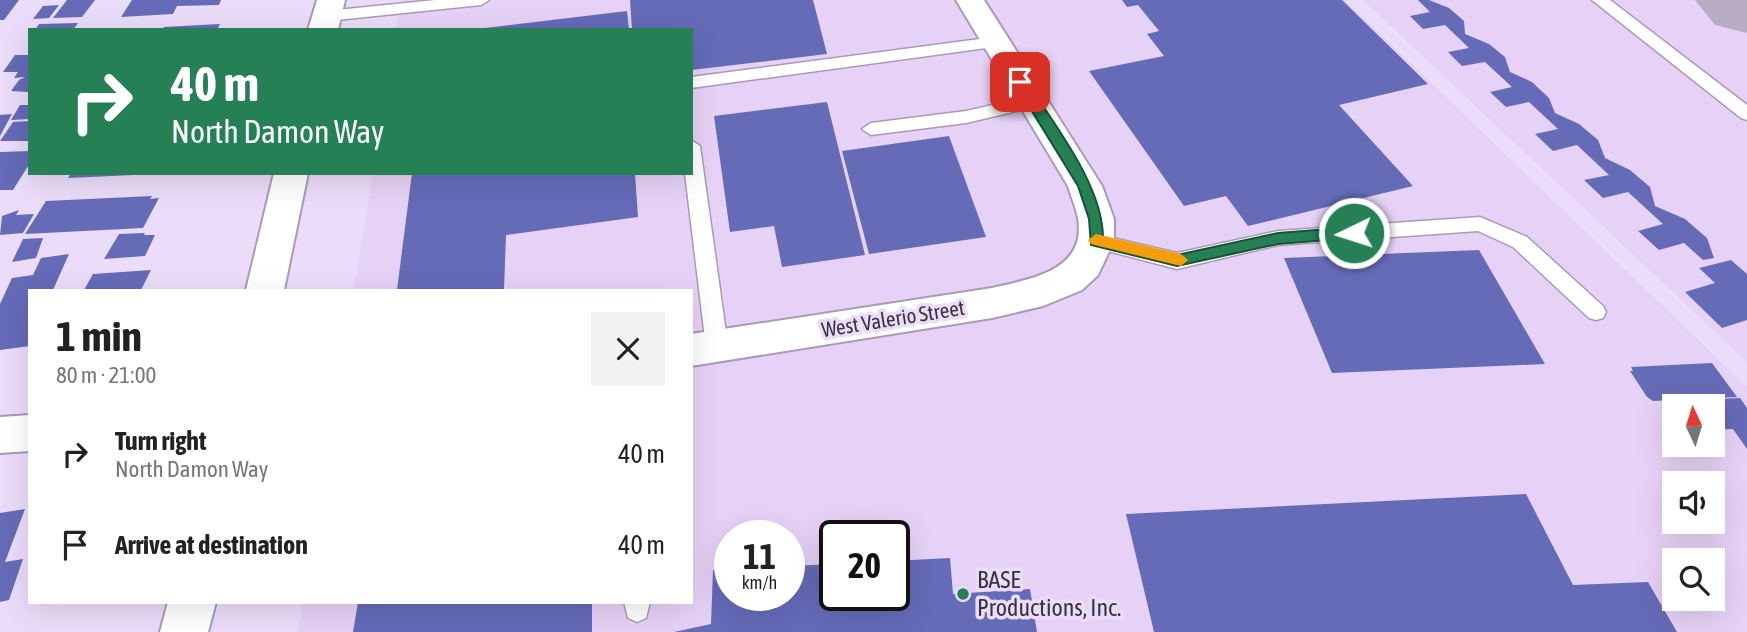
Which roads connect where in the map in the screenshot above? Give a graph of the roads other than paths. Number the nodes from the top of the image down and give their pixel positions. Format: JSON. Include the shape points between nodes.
{"nodes":[{"id":1,"x":481,"y":0,"type":"edge"},
{"id":2,"x":970,"y":0,"type":"edge"},
{"id":3,"x":1600,"y":0,"type":"edge"},
{"id":4,"x":327,"y":15,"type":"edge"},
{"id":5,"x":995,"y":42,"type":"junction"},
{"id":6,"x":693,"y":83,"type":"edge"},
{"id":7,"x":1032,"y":102,"type":"junction"},
{"id":8,"x":1747,"y":114,"type":"edge"},
{"id":9,"x":871,"y":129,"type":"dead end"},
{"id":10,"x":291,"y":175,"type":"edge"},
{"id":11,"x":693,"y":175,"type":"edge"},
{"id":12,"x":1091,"y":253,"type":"junction"},
{"id":13,"x":265,"y":289,"type":"edge"},
{"id":14,"x":1596,"y":312,"type":"dead end"},
{"id":15,"x":704,"y":349,"type":"edge"},
{"id":16,"x":28,"y":433,"type":"edge"},
{"id":17,"x":0,"y":435,"type":"edge"},
{"id":18,"x":191,"y":604,"type":"edge"},
{"id":19,"x":184,"y":632,"type":"edge"}],
"edges":[{"from":1,"to":4,"type":"lane"},
{"from":2,"to":5,"type":"street"},
{"from":3,"to":8,"type":"lane"},
{"from":5,"to":6,"type":"lane"},
{"from":5,"to":7,"type":"street"},
{"from":7,"to":9,"type":"lane","via":[[966,117]]},
{"from":7,"to":12,"type":"street","via":[[1085,186],[1096,219]]},
{"from":10,"to":13,"type":"street"},
{"from":11,"to":15,"type":"lane"},
{"from":12,"to":14,"type":"lane","via":[[1177,261],[1278,238],[1480,224],[1520,243]]},
{"from":12,"to":15,"type":"street","name":"West Valerio Street","via":[[1069,280],[1043,292]]},
{"from":16,"to":17,"type":"street"},
{"from":18,"to":19,"type":"street"}]}
